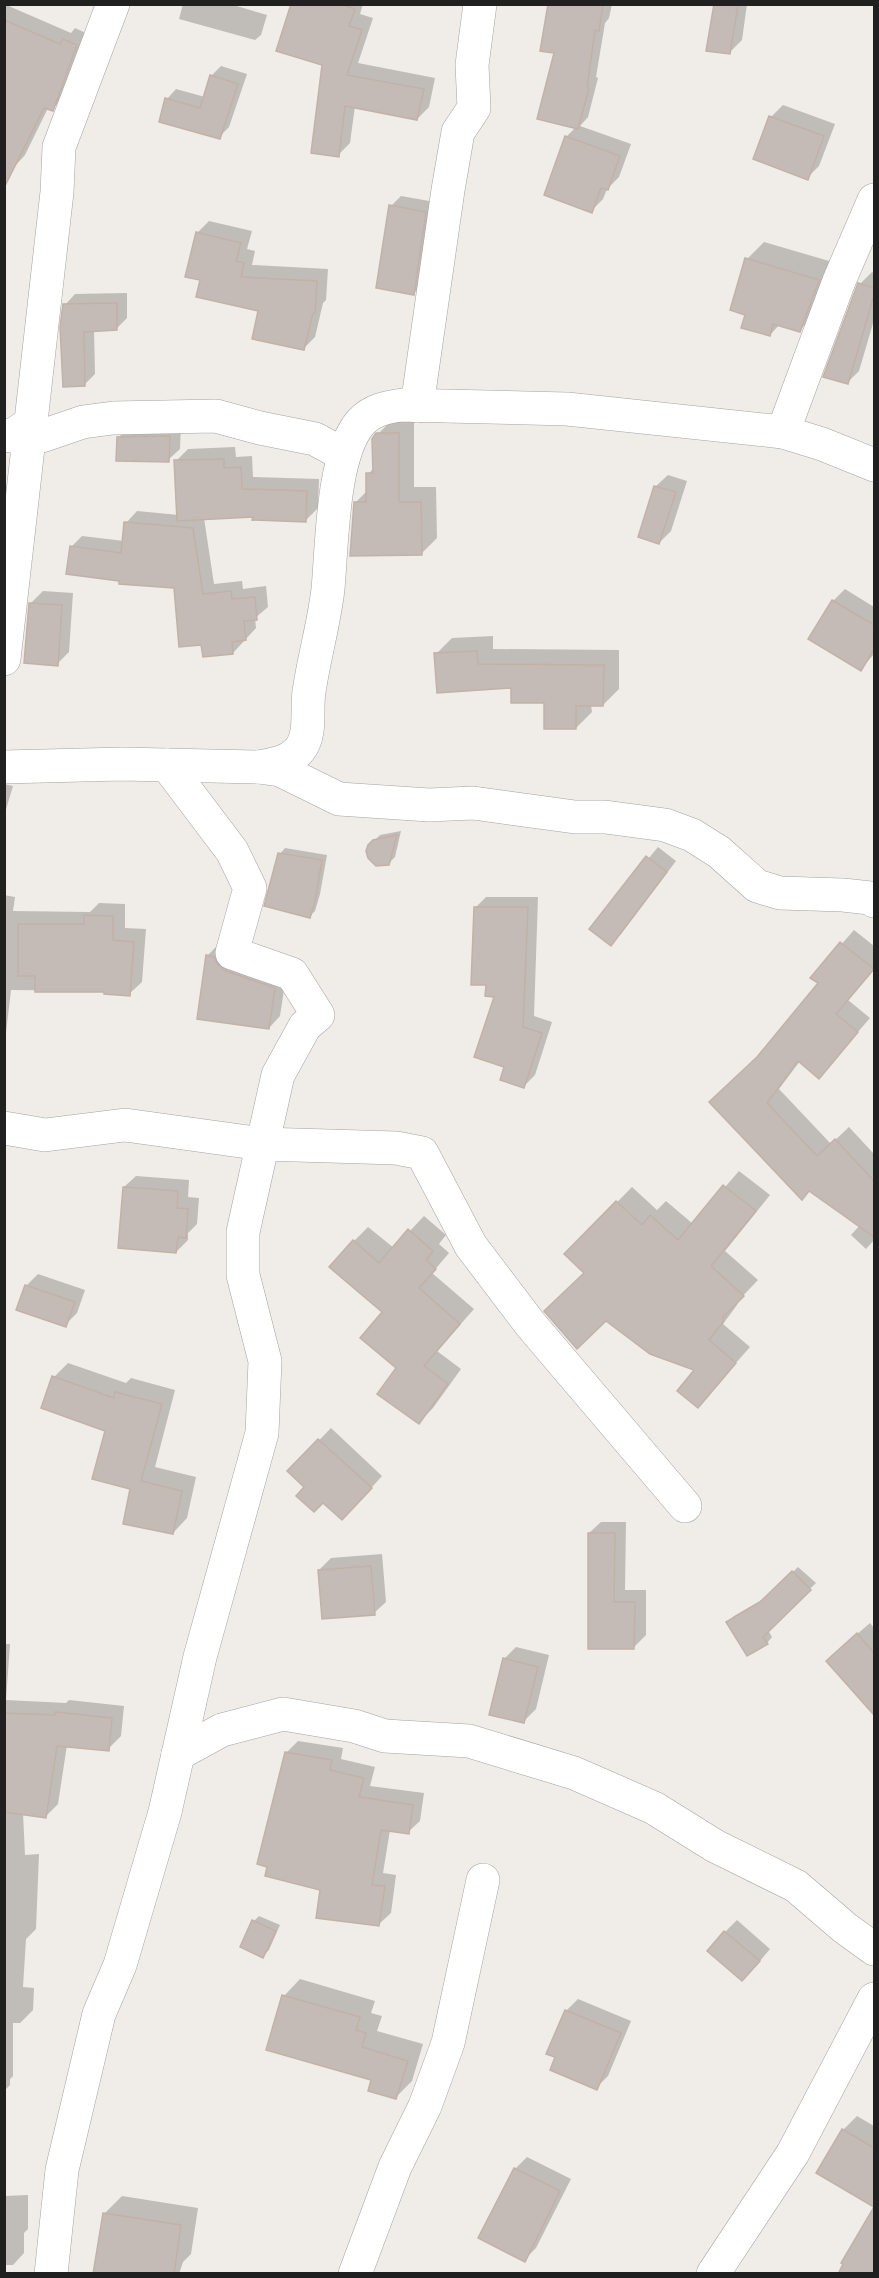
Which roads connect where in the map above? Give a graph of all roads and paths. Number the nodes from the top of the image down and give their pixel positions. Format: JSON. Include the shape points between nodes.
{"nodes":[{"id":1,"x":113,"y":4,"type":"edge"},
{"id":2,"x":480,"y":4,"type":"edge"},
{"id":3,"x":874,"y":200,"type":"edge"},
{"id":4,"x":417,"y":406,"type":"junction"},
{"id":5,"x":17,"y":429,"type":"edge"},
{"id":6,"x":783,"y":432,"type":"junction"},
{"id":7,"x":344,"y":455,"type":"junction"},
{"id":8,"x":874,"y":465,"type":"edge"},
{"id":9,"x":4,"y":659,"type":"edge"},
{"id":10,"x":167,"y":765,"type":"junction"},
{"id":11,"x":4,"y":767,"type":"edge"},
{"id":12,"x":259,"y":767,"type":"junction"},
{"id":13,"x":874,"y":901,"type":"edge"},
{"id":14,"x":4,"y":1128,"type":"edge"},
{"id":15,"x":262,"y":1144,"type":"junction"},
{"id":16,"x":685,"y":1506,"type":"dead end"},
{"id":17,"x":189,"y":1704,"type":"junction"},
{"id":18,"x":222,"y":1730,"type":"junction"},
{"id":19,"x":178,"y":1755,"type":"junction"},
{"id":20,"x":483,"y":1880,"type":"dead end"},
{"id":21,"x":874,"y":1949,"type":"edge"},
{"id":22,"x":874,"y":1999,"type":"edge"},
{"id":23,"x":51,"y":2274,"type":"edge"},
{"id":24,"x":355,"y":2274,"type":"edge"},
{"id":25,"x":713,"y":2274,"type":"edge"}],
"edges":[{"from":1,"to":5,"type":"street","via":[[59,147],[57,192]]},
{"from":2,"to":4,"type":"street","via":[[472,65],[474,108],[458,132]]},
{"from":3,"to":6,"type":"street"},
{"from":4,"to":6,"type":"street","via":[[567,409]]},
{"from":4,"to":7,"type":"street","via":[[402,405],[371,413],[361,422]]},
{"from":5,"to":7,"type":"street","via":[[42,436],[83,422],[113,418],[216,416],[315,439]]},
{"from":5,"to":9,"type":"street"},
{"from":6,"to":8,"type":"street"},
{"from":7,"to":12,"type":"street","via":[[326,600],[309,693],[307,735],[299,750],[282,763]]},
{"from":10,"to":11,"type":"street"},
{"from":10,"to":12,"type":"street"},
{"from":10,"to":15,"type":"street","via":[[232,851],[250,888],[232,953],[292,974],[318,1015],[305,1026],[278,1076]]},
{"from":12,"to":13,"type":"street","via":[[280,770],[339,799],[429,805],[473,803],[665,825],[692,835],[719,852],[757,886],[780,893],[843,895]]},
{"from":14,"to":15,"type":"street","via":[[45,1135],[125,1125]]},
{"from":15,"to":16,"type":"street","via":[[396,1148],[422,1153],[471,1246],[531,1325]]},
{"from":15,"to":17,"type":"street","via":[[243,1232],[243,1275],[265,1361],[262,1433]]},
{"from":17,"to":18,"type":"street"},
{"from":17,"to":19,"type":"street"},
{"from":18,"to":19,"type":"street"},
{"from":18,"to":21,"type":"street","via":[[282,1714],[354,1726],[385,1736],[469,1741],[574,1773],[654,1808],[715,1846],[796,1886]]},
{"from":19,"to":23,"type":"street","via":[[120,1965],[99,2014],[83,2077],[62,2170]]},
{"from":20,"to":24,"type":"street","via":[[448,2043]]},
{"from":22,"to":25,"type":"street","via":[[793,2152]]}]}
